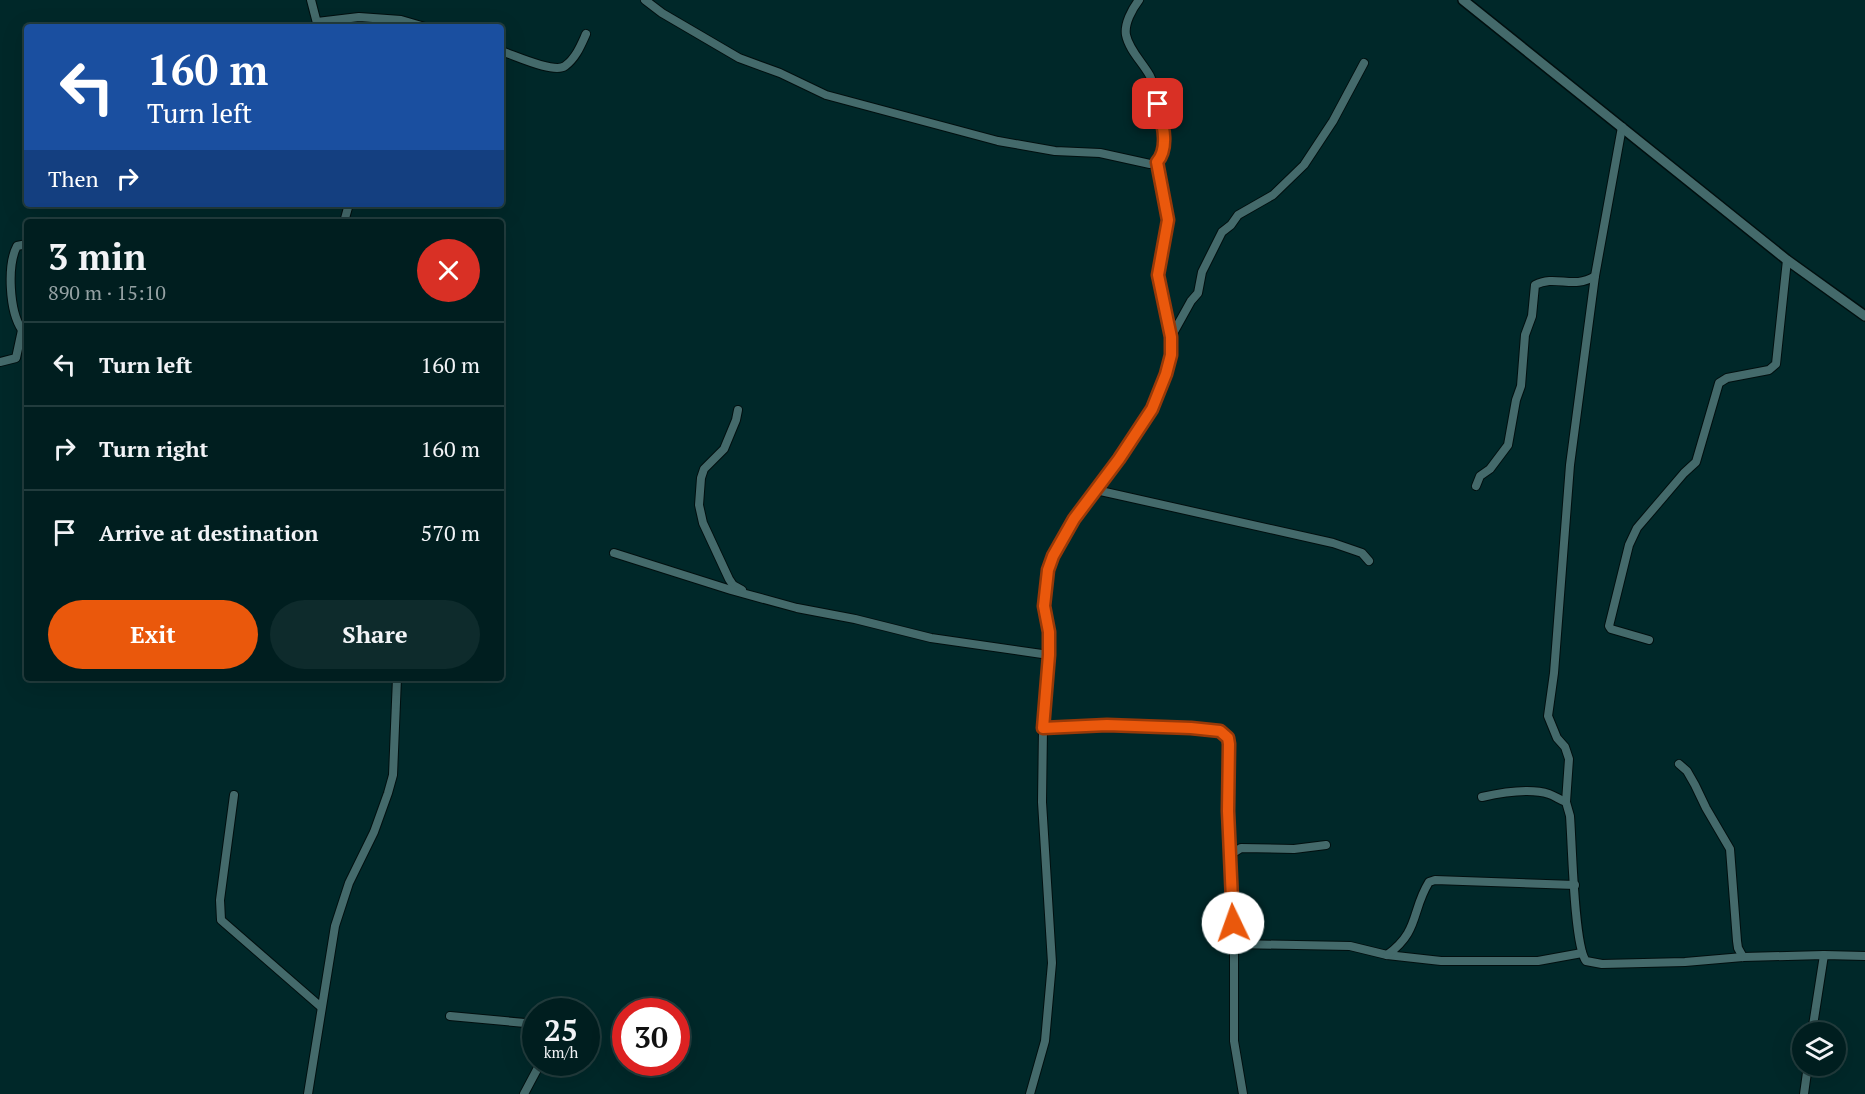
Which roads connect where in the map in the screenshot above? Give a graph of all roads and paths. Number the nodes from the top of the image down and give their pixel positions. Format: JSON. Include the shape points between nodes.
{"nodes":[{"id":1,"x":311,"y":0,"type":"edge"},
{"id":2,"x":645,"y":0,"type":"edge"},
{"id":3,"x":1139,"y":0,"type":"edge"},
{"id":4,"x":1463,"y":0,"type":"edge"},
{"id":5,"x":317,"y":24,"type":"edge"},
{"id":6,"x":322,"y":24,"type":"edge"},
{"id":7,"x":415,"y":24,"type":"edge"},
{"id":8,"x":586,"y":34,"type":"dead end"},
{"id":9,"x":504,"y":52,"type":"edge"},
{"id":10,"x":1364,"y":63,"type":"dead end"},
{"id":11,"x":1622,"y":127,"type":"junction"},
{"id":12,"x":1157,"y":162,"type":"junction"},
{"id":13,"x":24,"y":245,"type":"edge"},
{"id":14,"x":1787,"y":260,"type":"junction"},
{"id":15,"x":1595,"y":276,"type":"junction"},
{"id":16,"x":1865,"y":316,"type":"edge"},
{"id":17,"x":24,"y":329,"type":"edge"},
{"id":18,"x":1171,"y":337,"type":"junction"},
{"id":19,"x":0,"y":362,"type":"edge"},
{"id":20,"x":738,"y":410,"type":"dead end"},
{"id":21,"x":1476,"y":486,"type":"dead end"},
{"id":22,"x":1096,"y":490,"type":"junction"},
{"id":23,"x":614,"y":553,"type":"dead end"},
{"id":24,"x":1369,"y":561,"type":"dead end"},
{"id":25,"x":762,"y":599,"type":"junction"},
{"id":26,"x":1649,"y":640,"type":"dead end"},
{"id":27,"x":1049,"y":655,"type":"junction"},
{"id":28,"x":397,"y":681,"type":"edge"},
{"id":29,"x":1043,"y":728,"type":"junction"},
{"id":30,"x":1679,"y":764,"type":"dead end"},
{"id":31,"x":234,"y":795,"type":"dead end"},
{"id":32,"x":1482,"y":797,"type":"dead end"},
{"id":33,"x":1566,"y":802,"type":"junction"},
{"id":34,"x":1326,"y":845,"type":"dead end"},
{"id":35,"x":1229,"y":860,"type":"junction"},
{"id":36,"x":1575,"y":885,"type":"junction"},
{"id":37,"x":1234,"y":944,"type":"junction"},
{"id":38,"x":1582,"y":953,"type":"junction"},
{"id":39,"x":1387,"y":955,"type":"junction"},
{"id":40,"x":1824,"y":955,"type":"junction"},
{"id":41,"x":1865,"y":956,"type":"edge"},
{"id":42,"x":1743,"y":957,"type":"junction"},
{"id":43,"x":321,"y":1007,"type":"junction"},
{"id":44,"x":450,"y":1016,"type":"dead end"},
{"id":45,"x":1814,"y":1022,"type":"edge"},
{"id":46,"x":522,"y":1023,"type":"edge"},
{"id":47,"x":534,"y":1076,"type":"edge"},
{"id":48,"x":1807,"y":1076,"type":"edge"},
{"id":49,"x":308,"y":1094,"type":"edge"},
{"id":50,"x":524,"y":1094,"type":"edge"},
{"id":51,"x":1030,"y":1094,"type":"edge"},
{"id":52,"x":1243,"y":1094,"type":"edge"},
{"id":53,"x":1804,"y":1094,"type":"edge"}],
"edges":[{"from":1,"to":5,"type":"street"},
{"from":2,"to":12,"type":"street","via":[[738,58],[826,95],[1007,143]]},
{"from":3,"to":12,"type":"street","via":[[1126,35],[1155,88],[1164,146]]},
{"from":4,"to":11,"type":"street"},
{"from":6,"to":7,"type":"street","via":[[359,17]]},
{"from":8,"to":9,"type":"street","via":[[576,55],[563,67],[543,66]]},
{"from":10,"to":18,"type":"street","via":[[1334,121],[1304,165],[1283,188],[1238,215],[1222,232],[1202,272],[1198,293]]},
{"from":11,"to":14,"type":"street"},
{"from":11,"to":15,"type":"street"},
{"from":12,"to":18,"type":"street","via":[[1168,220],[1158,275]]},
{"from":13,"to":17,"type":"street","via":[[18,246],[12,256],[12,302],[16,321]]},
{"from":14,"to":16,"type":"street"},
{"from":14,"to":26,"type":"street","via":[[1776,364],[1769,370],[1719,383],[1696,462],[1637,528],[1629,545],[1609,626]]},
{"from":15,"to":21,"type":"street","via":[[1586,282],[1544,280],[1535,285],[1532,316],[1525,334],[1521,386],[1508,445]]},
{"from":15,"to":33,"type":"street","via":[[1570,465],[1548,716],[1569,759]]},
{"from":17,"to":19,"type":"street","via":[[16,358]]},
{"from":18,"to":22,"type":"street","via":[[1166,374],[1152,409]]},
{"from":20,"to":25,"type":"street","via":[[724,449],[704,469],[699,511],[733,585]]},
{"from":22,"to":24,"type":"street","via":[[1333,543],[1362,553]]},
{"from":22,"to":27,"type":"street","via":[[1074,519],[1048,570],[1044,606]]},
{"from":23,"to":25,"type":"street"},
{"from":25,"to":27,"type":"street","via":[[931,638]]},
{"from":27,"to":29,"type":"street"},
{"from":28,"to":43,"type":"street","via":[[393,775],[374,832],[342,902]]},
{"from":29,"to":35,"type":"street","via":[[1107,725],[1220,731],[1229,744]]},
{"from":29,"to":51,"type":"street","via":[[1042,802],[1052,963],[1045,1041]]},
{"from":30,"to":42,"type":"street","via":[[1687,771],[1730,849],[1737,941]]},
{"from":31,"to":43,"type":"street","via":[[220,900],[221,920]]},
{"from":32,"to":33,"type":"street","via":[[1538,792]]},
{"from":33,"to":36,"type":"street"},
{"from":34,"to":35,"type":"street","via":[[1241,848]]},
{"from":35,"to":37,"type":"street"},
{"from":36,"to":38,"type":"street"},
{"from":36,"to":39,"type":"street","via":[[1429,882],[1410,932]]},
{"from":37,"to":39,"type":"street","via":[[1350,946]]},
{"from":37,"to":52,"type":"street","via":[[1234,1041]]},
{"from":38,"to":39,"type":"street","via":[[1538,962],[1441,961]]},
{"from":38,"to":42,"type":"street","via":[[1587,961],[1602,964]]},
{"from":40,"to":41,"type":"street"},
{"from":40,"to":42,"type":"street"},
{"from":40,"to":45,"type":"street"},
{"from":43,"to":49,"type":"street"},
{"from":44,"to":46,"type":"street"},
{"from":47,"to":50,"type":"street"},
{"from":48,"to":53,"type":"street"}]}
